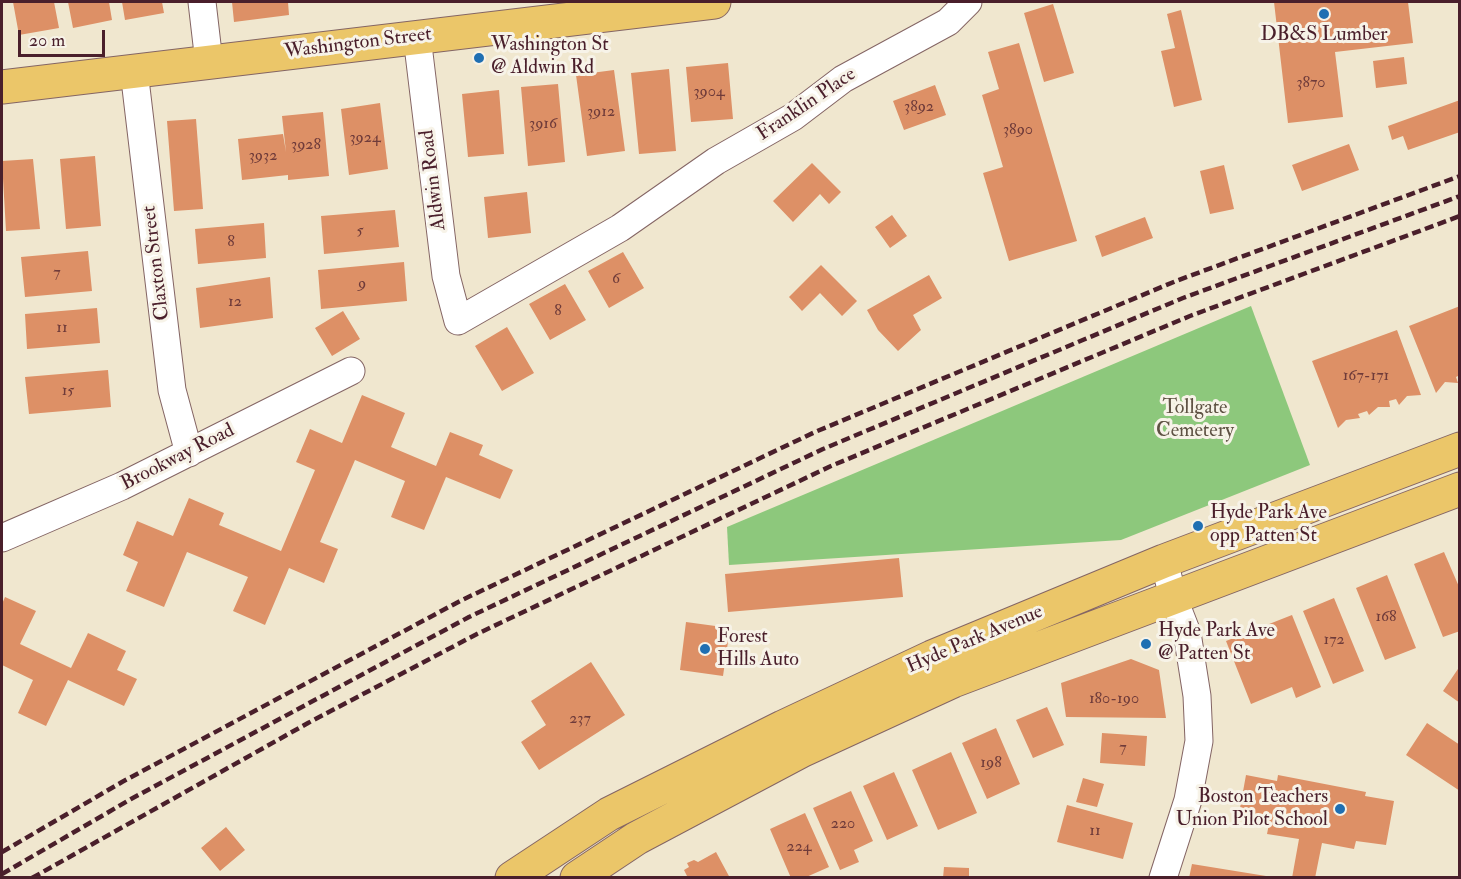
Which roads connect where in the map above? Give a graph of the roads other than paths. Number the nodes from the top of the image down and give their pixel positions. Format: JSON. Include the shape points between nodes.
{"nodes":[{"id":1,"x":202,"y":2,"type":"edge"},
{"id":2,"x":714,"y":2,"type":"edge"},
{"id":3,"x":968,"y":2,"type":"edge"},
{"id":4,"x":417,"y":37,"type":"junction"},
{"id":5,"x":208,"y":62,"type":"junction"},
{"id":6,"x":134,"y":71,"type":"junction"},
{"id":7,"x":2,"y":87,"type":"edge"},
{"id":8,"x":458,"y":321,"type":"joint"},
{"id":9,"x":351,"y":371,"type":"dead end"},
{"id":10,"x":1460,"y":449,"type":"edge"},
{"id":11,"x":189,"y":453,"type":"junction"},
{"id":12,"x":1460,"y":489,"type":"edge"},
{"id":13,"x":2,"y":538,"type":"edge"},
{"id":14,"x":1164,"y":561,"type":"junction"},
{"id":15,"x":1173,"y":597,"type":"junction"},
{"id":16,"x":708,"y":764,"type":"junction"},
{"id":17,"x":725,"y":792,"type":"junction"},
{"id":18,"x":512,"y":878,"type":"edge"},
{"id":19,"x":577,"y":878,"type":"edge"},
{"id":20,"x":1163,"y":878,"type":"edge"}],
"edges":[{"from":1,"to":5,"type":"street"},
{"from":2,"to":4,"type":"main road","name":"Washington Street"},
{"from":3,"to":8,"type":"street","name":"Franklin Place","via":[[948,22],[843,79],[780,126],[716,161],[604,238]]},
{"from":4,"to":5,"type":"main road","name":"Washington Street"},
{"from":4,"to":8,"type":"street","name":"Aldwin Road","via":[[446,276]]},
{"from":5,"to":6,"type":"main road","name":"Washington Street"},
{"from":6,"to":7,"type":"main road","name":"Washington Street"},
{"from":6,"to":11,"type":"street","name":"Claxton Street","via":[[172,390]]},
{"from":9,"to":11,"type":"street","name":"Brookway Road"},
{"from":10,"to":14,"type":"main road","name":"Hyde Park Avenue"},
{"from":11,"to":13,"type":"street","name":"Brookway Road"},
{"from":12,"to":15,"type":"main road","name":"Hyde Park Avenue"},
{"from":14,"to":15,"type":"street"},
{"from":14,"to":16,"type":"main road","name":"Hyde Park Avenue","via":[[932,657]]},
{"from":15,"to":17,"type":"main road","name":"Hyde Park Avenue","via":[[953,681],[804,750]]},
{"from":15,"to":20,"type":"street","via":[[1187,633],[1199,741],[1188,800]]},
{"from":16,"to":17,"type":"main road"},
{"from":16,"to":18,"type":"main road","name":"Hyde Park Avenue","via":[[609,814]]},
{"from":17,"to":19,"type":"main road","name":"Hyde Park Avenue","via":[[637,838]]}]}
